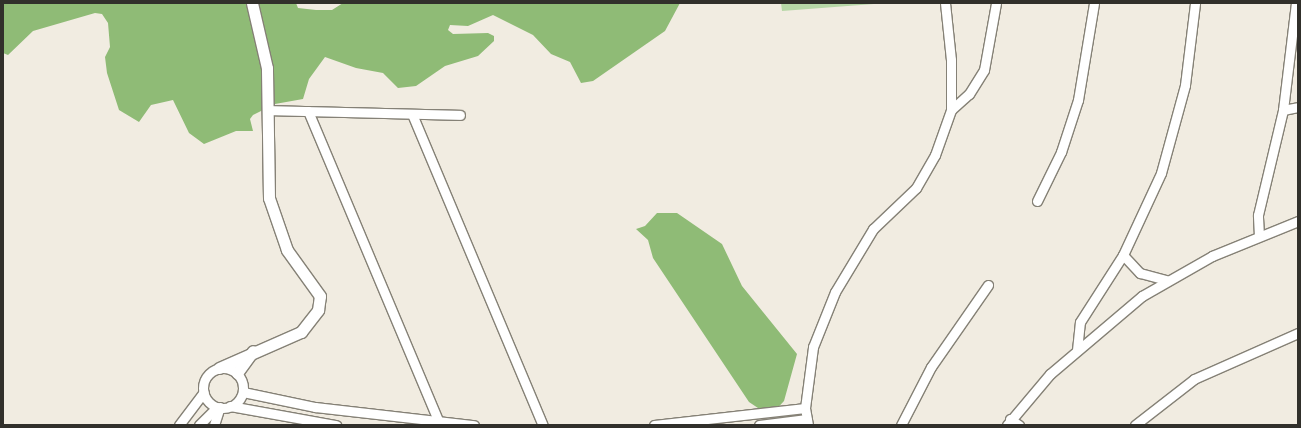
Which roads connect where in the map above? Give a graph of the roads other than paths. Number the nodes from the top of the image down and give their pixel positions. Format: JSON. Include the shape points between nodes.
{"nodes":[{"id":1,"x":252,"y":3,"type":"edge"},
{"id":2,"x":945,"y":3,"type":"edge"},
{"id":3,"x":996,"y":3,"type":"edge"},
{"id":4,"x":1094,"y":3,"type":"edge"},
{"id":5,"x":1195,"y":3,"type":"edge"},
{"id":6,"x":1296,"y":3,"type":"edge"},
{"id":7,"x":1298,"y":108,"type":"edge"},
{"id":8,"x":269,"y":110,"type":"junction"},
{"id":9,"x":951,"y":110,"type":"junction"},
{"id":10,"x":1283,"y":110,"type":"junction"},
{"id":11,"x":308,"y":111,"type":"junction"},
{"id":12,"x":412,"y":114,"type":"junction"},
{"id":13,"x":460,"y":115,"type":"dead end"},
{"id":14,"x":1037,"y":201,"type":"dead end"},
{"id":15,"x":1298,"y":221,"type":"edge"},
{"id":16,"x":1259,"y":236,"type":"junction"},
{"id":17,"x":1123,"y":254,"type":"junction"},
{"id":18,"x":1167,"y":280,"type":"junction"},
{"id":19,"x":988,"y":284,"type":"dead end"},
{"id":20,"x":1298,"y":333,"type":"edge"},
{"id":21,"x":255,"y":349,"type":"junction"},
{"id":22,"x":1078,"y":350,"type":"junction"},
{"id":23,"x":219,"y":368,"type":"junction"},
{"id":24,"x":237,"y":373,"type":"junction"},
{"id":25,"x":204,"y":392,"type":"junction"},
{"id":26,"x":243,"y":392,"type":"junction"},
{"id":27,"x":230,"y":406,"type":"junction"},
{"id":28,"x":218,"y":407,"type":"junction"},
{"id":29,"x":315,"y":407,"type":"junction"},
{"id":30,"x":805,"y":408,"type":"junction"},
{"id":31,"x":410,"y":421,"type":"edge"},
{"id":32,"x":722,"y":422,"type":"edge"},
{"id":33,"x":807,"y":422,"type":"edge"},
{"id":34,"x":1008,"y":422,"type":"edge"},
{"id":35,"x":308,"y":423,"type":"edge"},
{"id":36,"x":440,"y":423,"type":"edge"},
{"id":37,"x":179,"y":425,"type":"edge"},
{"id":38,"x":199,"y":425,"type":"edge"},
{"id":39,"x":214,"y":425,"type":"edge"},
{"id":40,"x":336,"y":425,"type":"edge"},
{"id":41,"x":474,"y":425,"type":"edge"},
{"id":42,"x":544,"y":425,"type":"edge"},
{"id":43,"x":654,"y":425,"type":"edge"},
{"id":44,"x":759,"y":425,"type":"edge"},
{"id":45,"x":901,"y":425,"type":"edge"},
{"id":46,"x":1019,"y":425,"type":"edge"},
{"id":47,"x":1135,"y":425,"type":"edge"}],
"edges":[{"from":1,"to":8,"type":"street","via":[[267,68]]},
{"from":2,"to":9,"type":"street","via":[[951,60]]},
{"from":3,"to":9,"type":"street","via":[[984,70],[969,94]]},
{"from":4,"to":14,"type":"street","via":[[1090,47],[1078,100],[1061,152]]},
{"from":5,"to":17,"type":"street","via":[[1189,63],[1173,137],[1150,200]]},
{"from":6,"to":10,"type":"street"},
{"from":7,"to":10,"type":"street"},
{"from":8,"to":11,"type":"street"},
{"from":8,"to":21,"type":"street","via":[[269,198],[287,250],[320,296],[318,310],[301,332]]},
{"from":9,"to":30,"type":"street","via":[[935,155],[916,188],[873,230],[835,292],[813,347]]},
{"from":10,"to":16,"type":"street","via":[[1258,215]]},
{"from":11,"to":12,"type":"street"},
{"from":11,"to":36,"type":"street"},
{"from":12,"to":13,"type":"street"},
{"from":12,"to":42,"type":"street"},
{"from":15,"to":16,"type":"street"},
{"from":16,"to":18,"type":"street"},
{"from":17,"to":18,"type":"street","via":[[1140,273]]},
{"from":17,"to":22,"type":"street","via":[[1080,322]]},
{"from":18,"to":22,"type":"street","via":[[1117,314]]},
{"from":19,"to":45,"type":"street","via":[[931,367]]},
{"from":20,"to":47,"type":"street","via":[[1194,379]]},
{"from":21,"to":23,"type":"street"},
{"from":21,"to":24,"type":"street"},
{"from":22,"to":34,"type":"street","via":[[1050,374]]},
{"from":23,"to":24,"type":"street"},
{"from":23,"to":25,"type":"street","via":[[208,374]]},
{"from":24,"to":26,"type":"street"},
{"from":25,"to":28,"type":"street"},
{"from":25,"to":37,"type":"street"},
{"from":26,"to":27,"type":"street"},
{"from":26,"to":29,"type":"street"},
{"from":27,"to":28,"type":"street"},
{"from":27,"to":35,"type":"street"},
{"from":28,"to":38,"type":"street"},
{"from":28,"to":39,"type":"street"},
{"from":29,"to":31,"type":"street"},
{"from":29,"to":35,"type":"street"},
{"from":30,"to":32,"type":"street"},
{"from":30,"to":33,"type":"street"},
{"from":31,"to":36,"type":"street"},
{"from":32,"to":43,"type":"street"},
{"from":33,"to":44,"type":"street"},
{"from":34,"to":46,"type":"street"},
{"from":35,"to":40,"type":"street"},
{"from":36,"to":41,"type":"street"}]}
